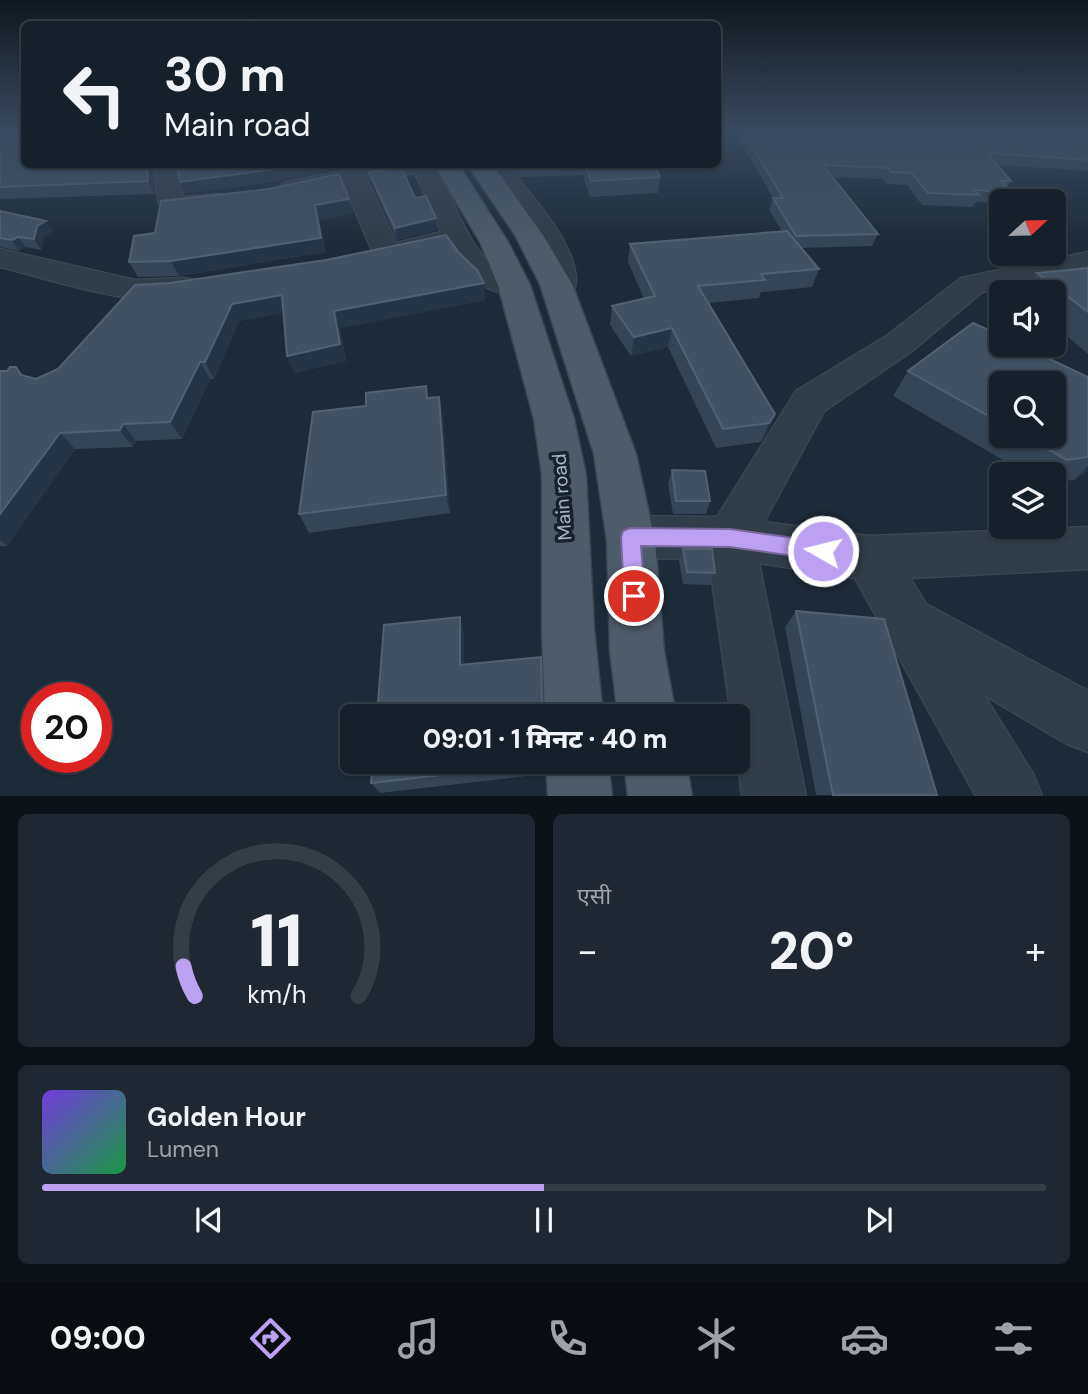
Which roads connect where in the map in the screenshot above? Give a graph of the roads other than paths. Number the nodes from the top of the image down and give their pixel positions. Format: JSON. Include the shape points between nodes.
{"nodes":[{"id":1,"x":169,"y":169,"type":"edge"},
{"id":2,"x":397,"y":169,"type":"edge"},
{"id":3,"x":425,"y":169,"type":"edge"},
{"id":4,"x":449,"y":169,"type":"edge"},
{"id":5,"x":483,"y":169,"type":"edge"},
{"id":6,"x":497,"y":169,"type":"edge"},
{"id":7,"x":353,"y":176,"type":"junction"},
{"id":8,"x":273,"y":194,"type":"edge"},
{"id":9,"x":247,"y":197,"type":"edge"},
{"id":10,"x":458,"y":237,"type":"junction"},
{"id":11,"x":0,"y":258,"type":"edge"},
{"id":12,"x":1088,"y":261,"type":"edge"},
{"id":13,"x":218,"y":281,"type":"edge"},
{"id":14,"x":514,"y":285,"type":"junction"},
{"id":15,"x":135,"y":290,"type":"junction"},
{"id":16,"x":559,"y":292,"type":"junction"},
{"id":17,"x":106,"y":320,"type":"edge"},
{"id":18,"x":630,"y":537,"type":"junction"},
{"id":19,"x":730,"y":538,"type":"junction"},
{"id":20,"x":1088,"y":548,"type":"edge"},
{"id":21,"x":870,"y":558,"type":"junction"},
{"id":22,"x":909,"y":623,"type":"junction"},
{"id":23,"x":573,"y":704,"type":"edge"},
{"id":24,"x":646,"y":704,"type":"edge"},
{"id":25,"x":1088,"y":723,"type":"edge"},
{"id":26,"x":578,"y":774,"type":"edge"},
{"id":27,"x":657,"y":774,"type":"edge"},
{"id":28,"x":580,"y":796,"type":"edge"},
{"id":29,"x":660,"y":796,"type":"edge"},
{"id":30,"x":774,"y":796,"type":"edge"},
{"id":31,"x":1011,"y":796,"type":"edge"}],
"edges":[{"from":1,"to":9,"type":"street","via":[[173,206]]},
{"from":2,"to":7,"type":"street"},
{"from":3,"to":10,"type":"street"},
{"from":4,"to":14,"type":"main road","name":"Main road","via":[[494,242]]},
{"from":5,"to":16,"type":"main road","via":[[530,235]]},
{"from":6,"to":16,"type":"street","via":[[552,249]]},
{"from":7,"to":8,"type":"street"},
{"from":7,"to":10,"type":"street","via":[[374,256]]},
{"from":10,"to":14,"type":"street","via":[[481,272]]},
{"from":11,"to":15,"type":"street"},
{"from":12,"to":19,"type":"street","via":[[972,285],[900,343],[810,401]]},
{"from":13,"to":15,"type":"street"},
{"from":14,"to":23,"type":"main road","name":"Main road","via":[[554,419],[564,475]]},
{"from":15,"to":17,"type":"street"},
{"from":16,"to":18,"type":"main road","via":[[615,454]]},
{"from":18,"to":19,"type":"street"},
{"from":18,"to":24,"type":"main road","via":[[637,651]]},
{"from":19,"to":21,"type":"street"},
{"from":19,"to":30,"type":"street"},
{"from":20,"to":21,"type":"street"},
{"from":21,"to":22,"type":"street"},
{"from":22,"to":25,"type":"street"},
{"from":22,"to":31,"type":"street"},
{"from":26,"to":28,"type":"main road"},
{"from":27,"to":29,"type":"main road"}]}
